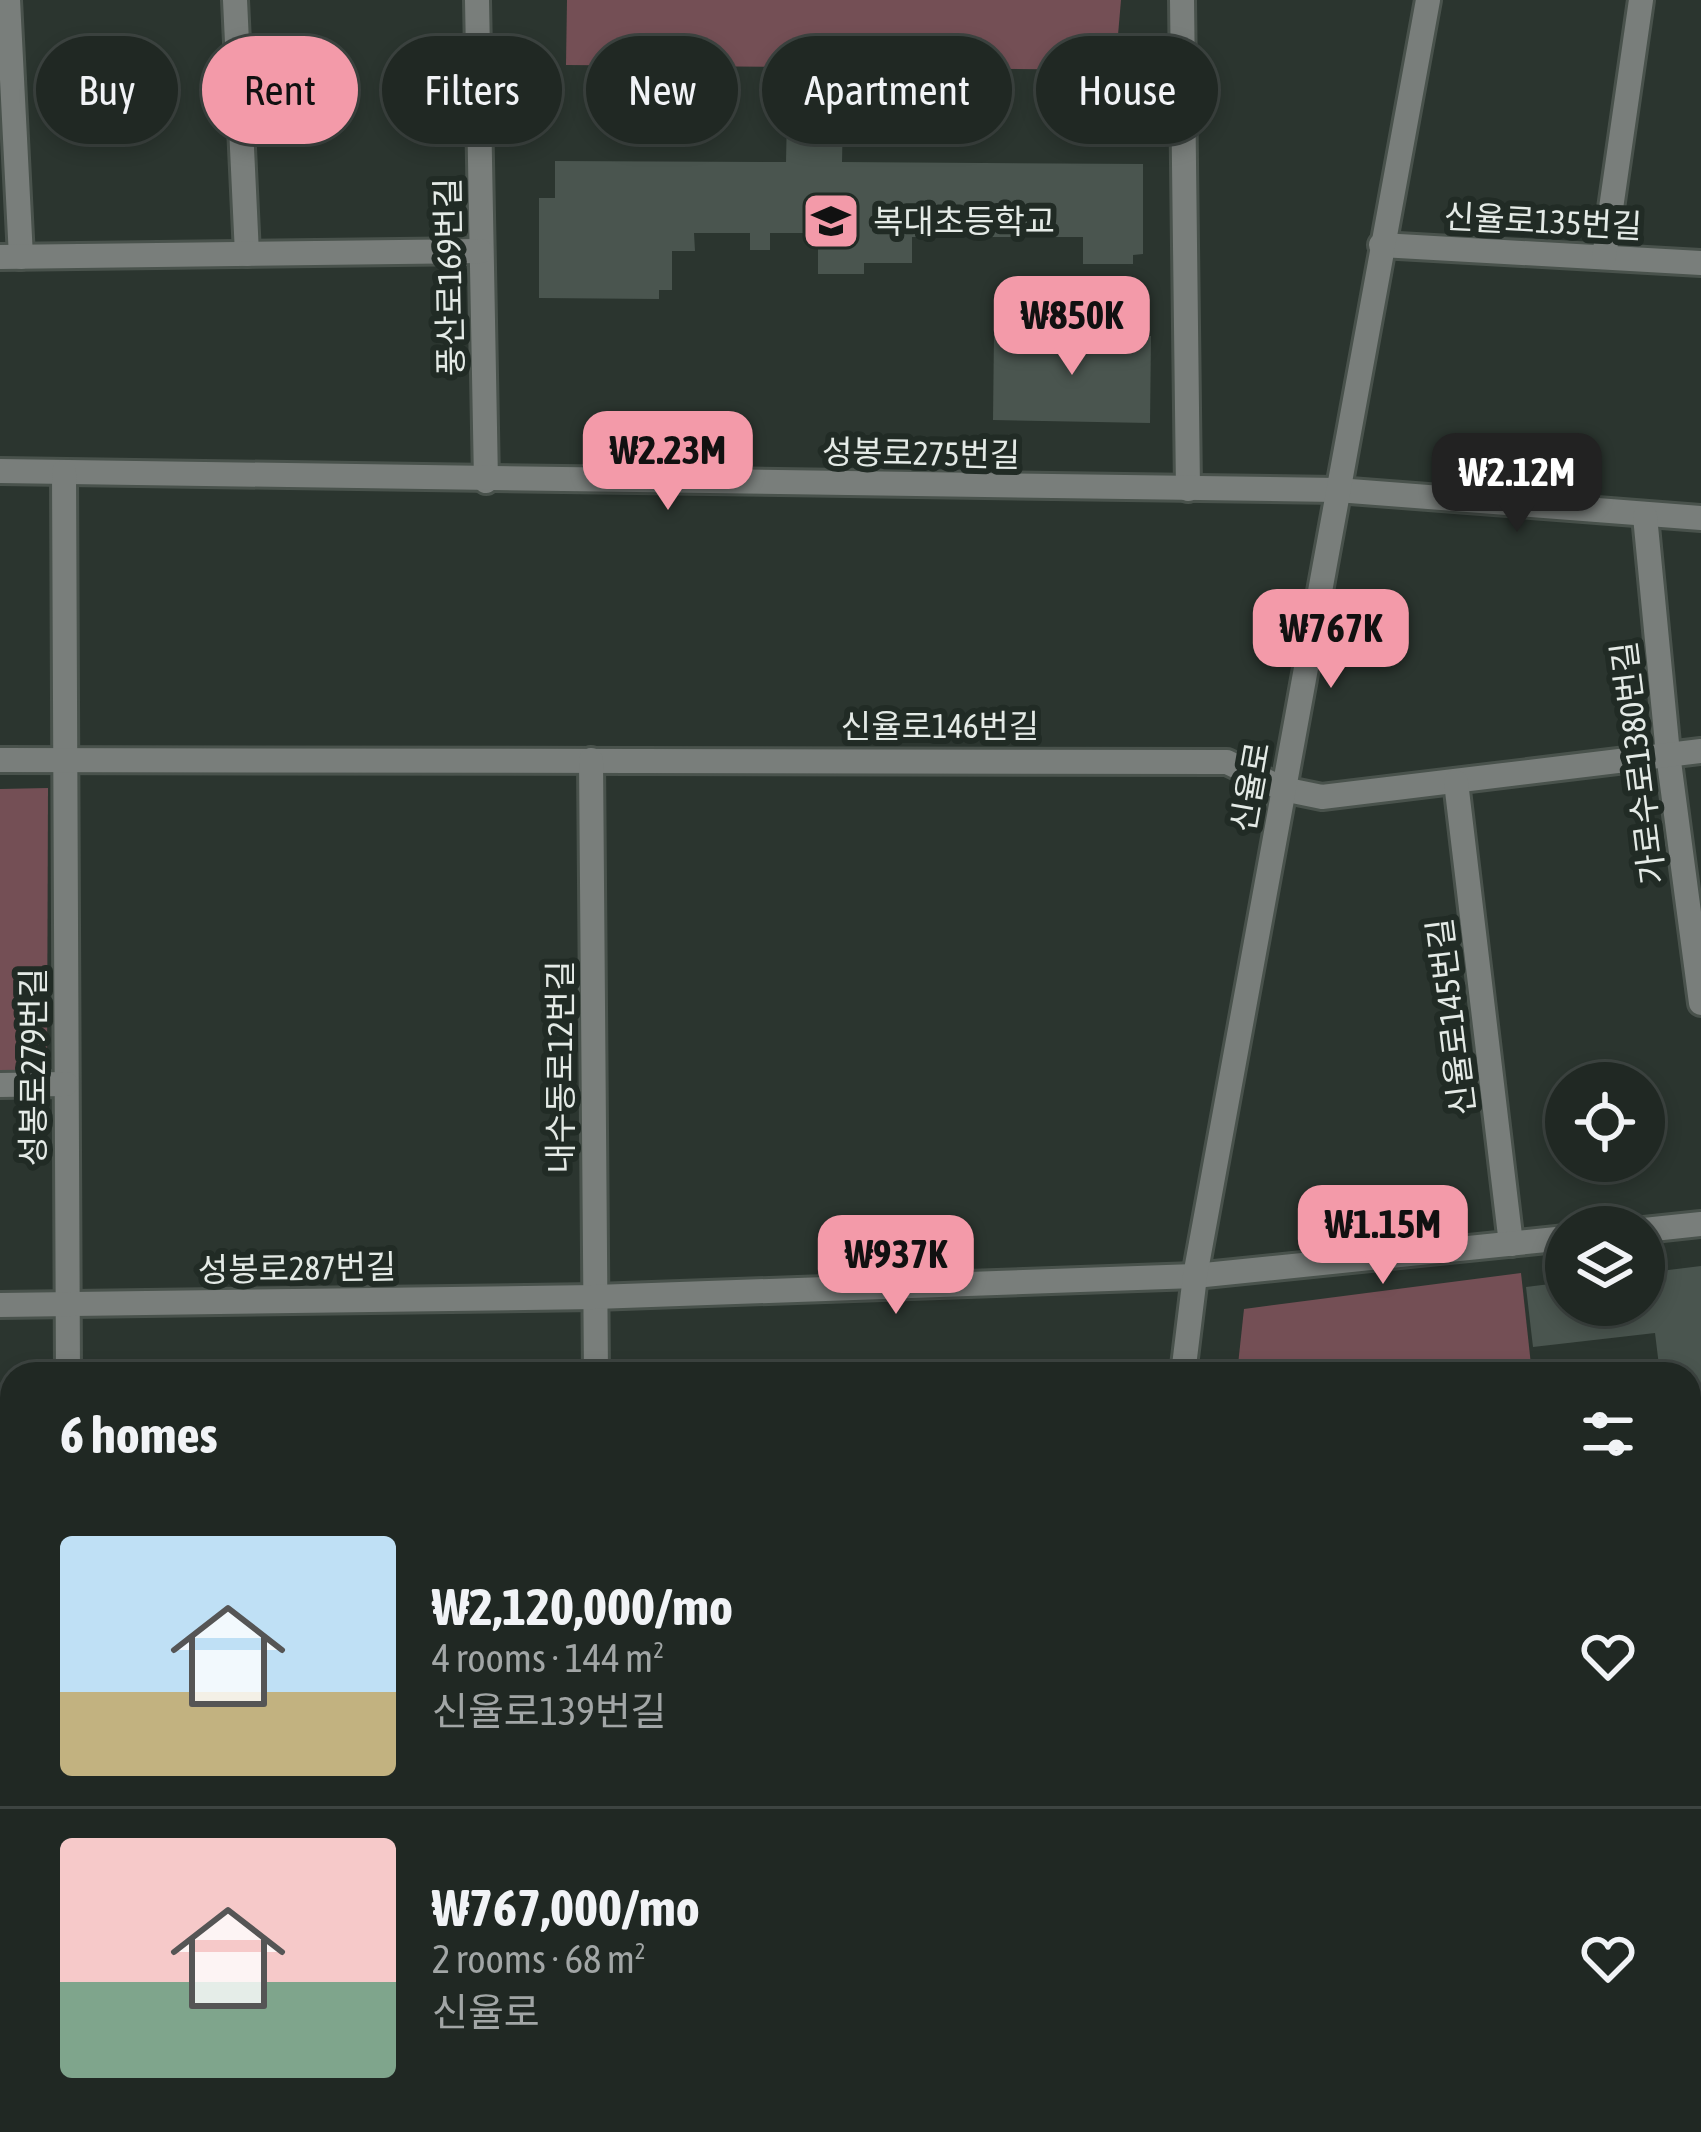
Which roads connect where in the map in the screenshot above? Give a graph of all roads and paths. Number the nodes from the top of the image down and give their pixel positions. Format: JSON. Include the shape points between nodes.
{"nodes":[{"id":1,"x":8,"y":0,"type":"edge"},
{"id":2,"x":236,"y":0,"type":"edge"},
{"id":3,"x":477,"y":0,"type":"edge"},
{"id":4,"x":1182,"y":0,"type":"edge"},
{"id":5,"x":1428,"y":0,"type":"edge"},
{"id":6,"x":1641,"y":0,"type":"edge"},
{"id":7,"x":1381,"y":245,"type":"junction"},
{"id":8,"x":482,"y":251,"type":"junction"},
{"id":9,"x":247,"y":254,"type":"junction"},
{"id":10,"x":10,"y":257,"type":"edge"},
{"id":11,"x":1604,"y":257,"type":"junction"},
{"id":12,"x":1701,"y":262,"type":"edge"},
{"id":13,"x":0,"y":471,"type":"edge"},
{"id":14,"x":64,"y":472,"type":"junction"},
{"id":15,"x":486,"y":481,"type":"junction"},
{"id":16,"x":1187,"y":489,"type":"junction"},
{"id":17,"x":1337,"y":490,"type":"junction"},
{"id":18,"x":1645,"y":516,"type":"junction"},
{"id":19,"x":1701,"y":518,"type":"edge"},
{"id":20,"x":1701,"y":751,"type":"edge"},
{"id":21,"x":1668,"y":754,"type":"junction"},
{"id":22,"x":0,"y":760,"type":"edge"},
{"id":23,"x":64,"y":760,"type":"junction"},
{"id":24,"x":591,"y":760,"type":"junction"},
{"id":25,"x":1456,"y":782,"type":"junction"},
{"id":26,"x":1283,"y":789,"type":"junction"},
{"id":27,"x":1701,"y":1003,"type":"edge"},
{"id":28,"x":66,"y":1084,"type":"junction"},
{"id":29,"x":0,"y":1085,"type":"edge"},
{"id":30,"x":1701,"y":1224,"type":"edge"},
{"id":31,"x":1665,"y":1228,"type":"edge"},
{"id":32,"x":1545,"y":1240,"type":"edge"},
{"id":33,"x":1511,"y":1244,"type":"junction"},
{"id":34,"x":1195,"y":1276,"type":"junction"},
{"id":35,"x":595,"y":1297,"type":"junction"},
{"id":36,"x":67,"y":1304,"type":"junction"},
{"id":37,"x":0,"y":1305,"type":"edge"},
{"id":38,"x":68,"y":1362,"type":"edge"},
{"id":39,"x":596,"y":1362,"type":"edge"},
{"id":40,"x":1184,"y":1362,"type":"edge"}],
"edges":[{"from":1,"to":10,"type":"street"},
{"from":2,"to":9,"type":"street"},
{"from":3,"to":8,"type":"street","name":"풍산로169번길"},
{"from":4,"to":16,"type":"street"},
{"from":5,"to":7,"type":"street","name":"신율로"},
{"from":6,"to":11,"type":"street"},
{"from":7,"to":11,"type":"street","name":"신율로135번길"},
{"from":7,"to":17,"type":"street","name":"신율로"},
{"from":8,"to":9,"type":"street"},
{"from":8,"to":15,"type":"street","name":"풍산로169번길"},
{"from":9,"to":10,"type":"street"},
{"from":11,"to":12,"type":"street","name":"신율로135번길"},
{"from":13,"to":14,"type":"street","name":"성봉로275번길"},
{"from":14,"to":15,"type":"street","name":"성봉로275번길"},
{"from":14,"to":23,"type":"street","name":"성봉로279번길"},
{"from":15,"to":16,"type":"street","name":"성봉로275번길"},
{"from":16,"to":17,"type":"street","name":"성봉로275번길"},
{"from":17,"to":18,"type":"street","name":"성봉로275번길"},
{"from":17,"to":26,"type":"street","name":"신율로"},
{"from":18,"to":19,"type":"street","name":"성봉로275번길"},
{"from":18,"to":21,"type":"street","name":"가로수로1380번길"},
{"from":20,"to":21,"type":"street"},
{"from":21,"to":25,"type":"street"},
{"from":21,"to":27,"type":"street","name":"가로수로1380번길"},
{"from":22,"to":23,"type":"street"},
{"from":23,"to":24,"type":"street"},
{"from":23,"to":28,"type":"street","name":"성봉로279번길"},
{"from":24,"to":26,"type":"street","name":"신율로146번길","via":[[1227,762]]},
{"from":24,"to":35,"type":"street","name":"내수동로12번길"},
{"from":25,"to":26,"type":"street","via":[[1322,797]]},
{"from":25,"to":33,"type":"street","name":"신율로145번길"},
{"from":26,"to":34,"type":"street","name":"신율로"},
{"from":28,"to":29,"type":"street"},
{"from":28,"to":36,"type":"street","name":"성봉로279번길"},
{"from":30,"to":31,"type":"street"},
{"from":32,"to":33,"type":"street","name":"성봉로287번길"},
{"from":33,"to":34,"type":"street","name":"성봉로287번길"},
{"from":34,"to":35,"type":"street","name":"성봉로287번길"},
{"from":34,"to":40,"type":"street","name":"신율로"},
{"from":35,"to":36,"type":"street","name":"성봉로287번길"},
{"from":35,"to":39,"type":"street","name":"내수동로12번길"},
{"from":36,"to":37,"type":"street","name":"성봉로287번길"},
{"from":36,"to":38,"type":"street","name":"성봉로279번길"}]}
